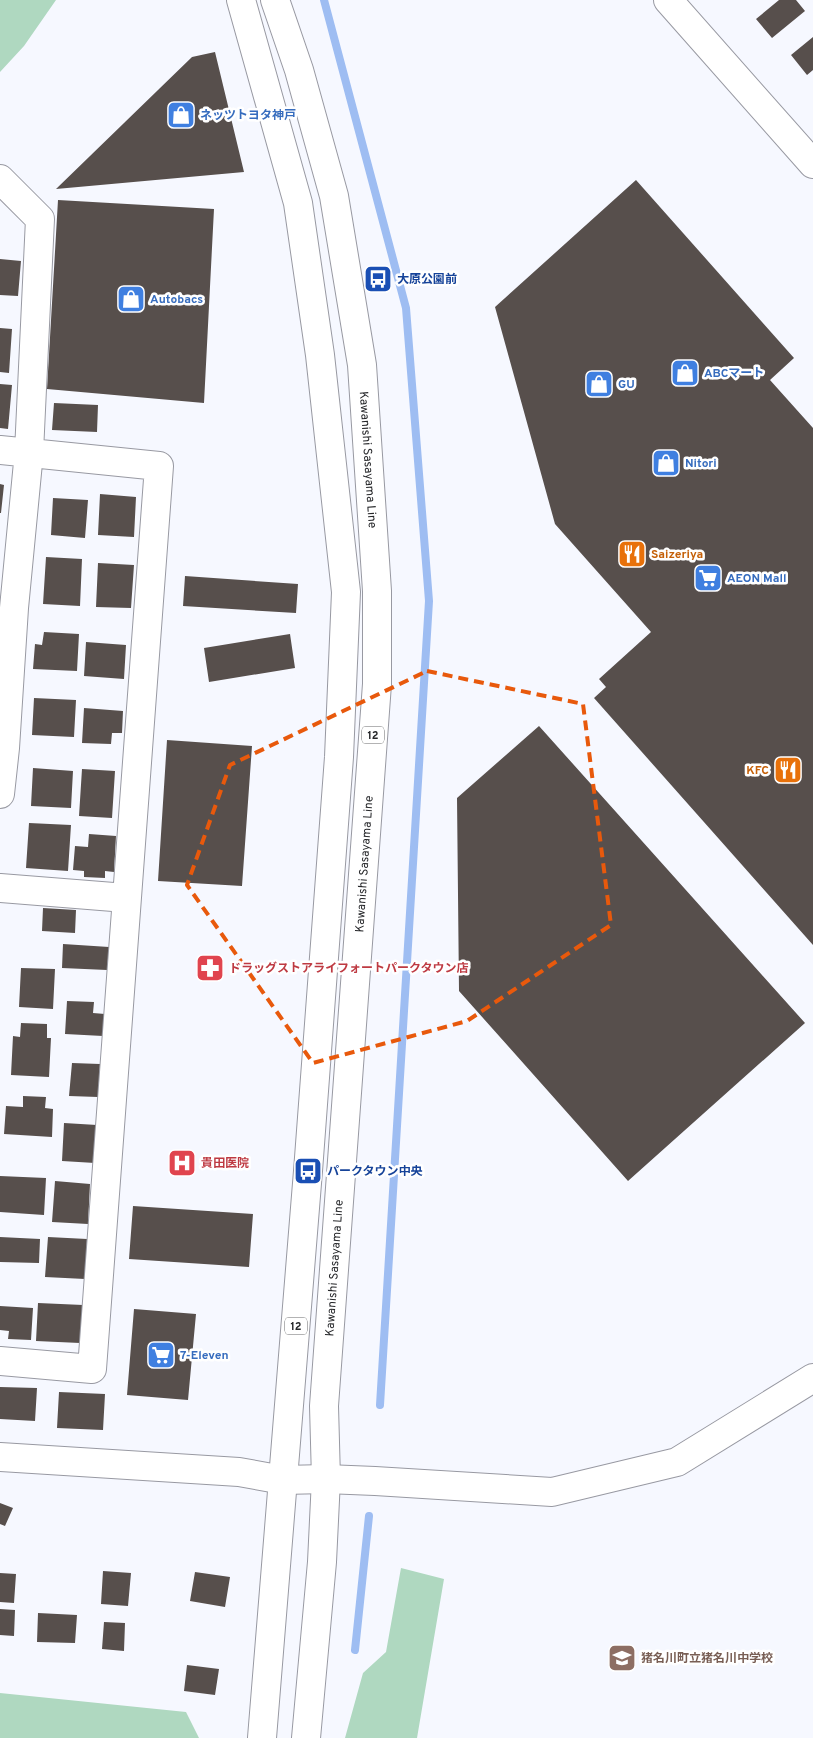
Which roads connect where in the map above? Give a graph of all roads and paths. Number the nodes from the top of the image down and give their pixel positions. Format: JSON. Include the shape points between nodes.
{"nodes":[{"id":1,"x":241,"y":0,"type":"edge"},
{"id":2,"x":275,"y":0,"type":"edge"},
{"id":3,"x":668,"y":0,"type":"edge"},
{"id":4,"x":813,"y":164,"type":"edge"},
{"id":5,"x":0,"y":180,"type":"edge"},
{"id":6,"x":0,"y":450,"type":"edge"},
{"id":7,"x":29,"y":452,"type":"junction"},
{"id":8,"x":7,"y":607,"type":"edge"},
{"id":9,"x":2,"y":748,"type":"edge"},
{"id":10,"x":0,"y":794,"type":"edge"},
{"id":11,"x":0,"y":888,"type":"edge"},
{"id":12,"x":126,"y":898,"type":"junction"},
{"id":13,"x":0,"y":1361,"type":"edge"},
{"id":14,"x":813,"y":1378,"type":"edge"},
{"id":15,"x":0,"y":1457,"type":"edge"},
{"id":16,"x":326,"y":1479,"type":"junction"},
{"id":17,"x":283,"y":1480,"type":"junction"},
{"id":18,"x":262,"y":1738,"type":"edge"},
{"id":19,"x":306,"y":1738,"type":"edge"}],
"edges":[{"from":1,"to":17,"type":"main road","number":"12","via":[[298,203],[320,354],[346,592],[339,757]]},
{"from":2,"to":16,"type":"main road","name":"Kawanishi Sasayama Line","number":"12","via":[[299,70],[334,196],[362,365],[377,591],[377,684],[324,1406]]},
{"from":3,"to":4,"type":"main road"},
{"from":5,"to":7,"type":"main road","via":[[40,219]]},
{"from":6,"to":7,"type":"main road"},
{"from":7,"to":8,"type":"main road"},
{"from":7,"to":12,"type":"main road","via":[[158,466]]},
{"from":8,"to":9,"type":"main road"},
{"from":9,"to":10,"type":"main road"},
{"from":11,"to":12,"type":"main road"},
{"from":12,"to":13,"type":"main road","via":[[92,1369]]},
{"from":14,"to":16,"type":"main road","via":[[676,1462],[552,1492]]},
{"from":15,"to":17,"type":"main road","via":[[238,1472]]},
{"from":16,"to":17,"type":"main road"},
{"from":16,"to":19,"type":"main road","name":"Kawanishi Sasayama Line","number":"12"},
{"from":17,"to":18,"type":"main road","number":"12"}]}
